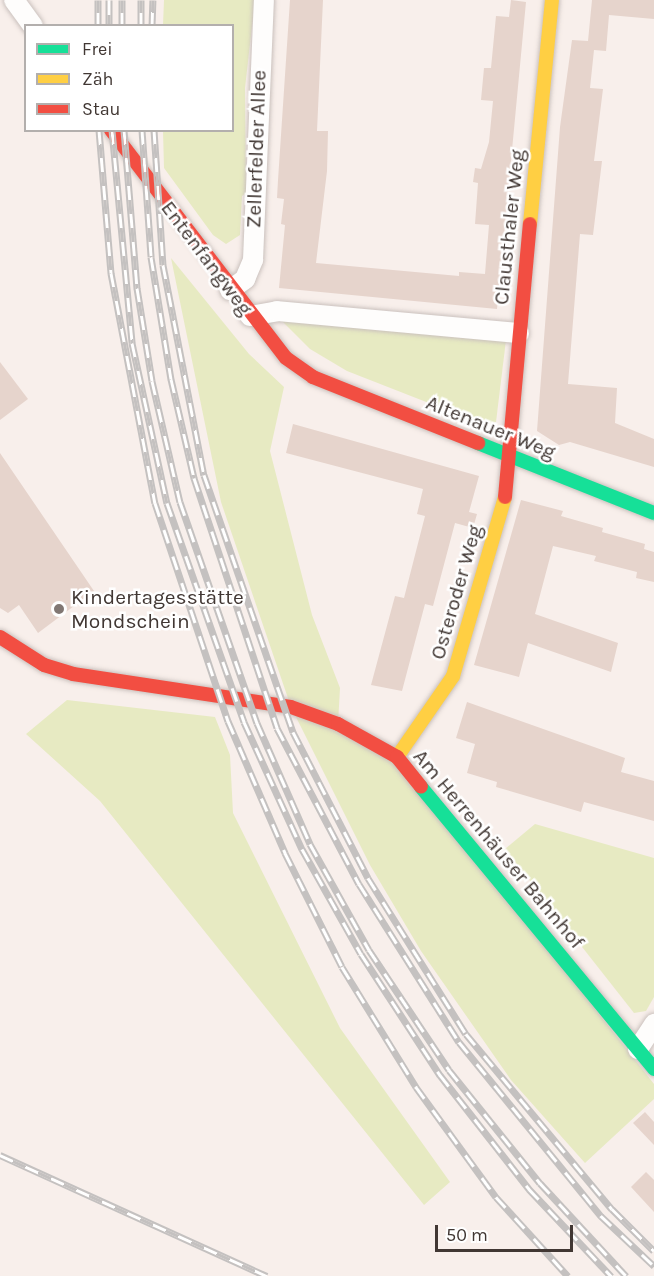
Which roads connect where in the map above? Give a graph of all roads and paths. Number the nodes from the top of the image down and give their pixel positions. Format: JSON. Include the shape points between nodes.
{"nodes":[{"id":1,"x":14,"y":0,"type":"edge"},
{"id":2,"x":264,"y":0,"type":"edge"},
{"id":3,"x":552,"y":0,"type":"edge"},
{"id":4,"x":32,"y":24,"type":"edge"},
{"id":5,"x":112,"y":132,"type":"edge"},
{"id":6,"x":230,"y":290,"type":"junction"},
{"id":7,"x":250,"y":316,"type":"junction"},
{"id":8,"x":519,"y":333,"type":"junction"},
{"id":9,"x":313,"y":377,"type":"joint"},
{"id":10,"x":509,"y":458,"type":"junction"},
{"id":11,"x":654,"y":513,"type":"edge"},
{"id":12,"x":0,"y":637,"type":"edge"},
{"id":13,"x":397,"y":757,"type":"junction"},
{"id":14,"x":654,"y":1024,"type":"edge"},
{"id":15,"x":638,"y":1049,"type":"junction"},
{"id":16,"x":654,"y":1069,"type":"edge"}],
"edges":[{"from":1,"to":4,"type":"street"},
{"from":2,"to":6,"type":"street","name":"Zellerfelder Allee","via":[[253,260],[245,279]]},
{"from":3,"to":8,"type":"street","name":"Clausthaler Weg"},
{"from":5,"to":6,"type":"street","name":"Entenfangweg"},
{"from":6,"to":7,"type":"street","name":"Entenfangweg"},
{"from":7,"to":8,"type":"street","via":[[277,311]]},
{"from":7,"to":9,"type":"street","name":"Entenfangweg","via":[[286,358]]},
{"from":8,"to":10,"type":"street","name":"Clausthaler Weg"},
{"from":9,"to":10,"type":"street","name":"Altenauer Weg"},
{"from":10,"to":11,"type":"street","name":"Altenauer Weg"},
{"from":10,"to":13,"type":"street","name":"Osteroder Weg","via":[[502,509],[453,676]]},
{"from":12,"to":13,"type":"street","name":"Am Herrenhäuser Bahnhof","via":[[44,666],[73,674],[302,710]]},
{"from":13,"to":15,"type":"street","name":"Am Herrenhäuser Bahnhof"},
{"from":14,"to":15,"type":"street"},
{"from":15,"to":16,"type":"street","name":"Am Herrenhäuser Bahnhof"}]}
